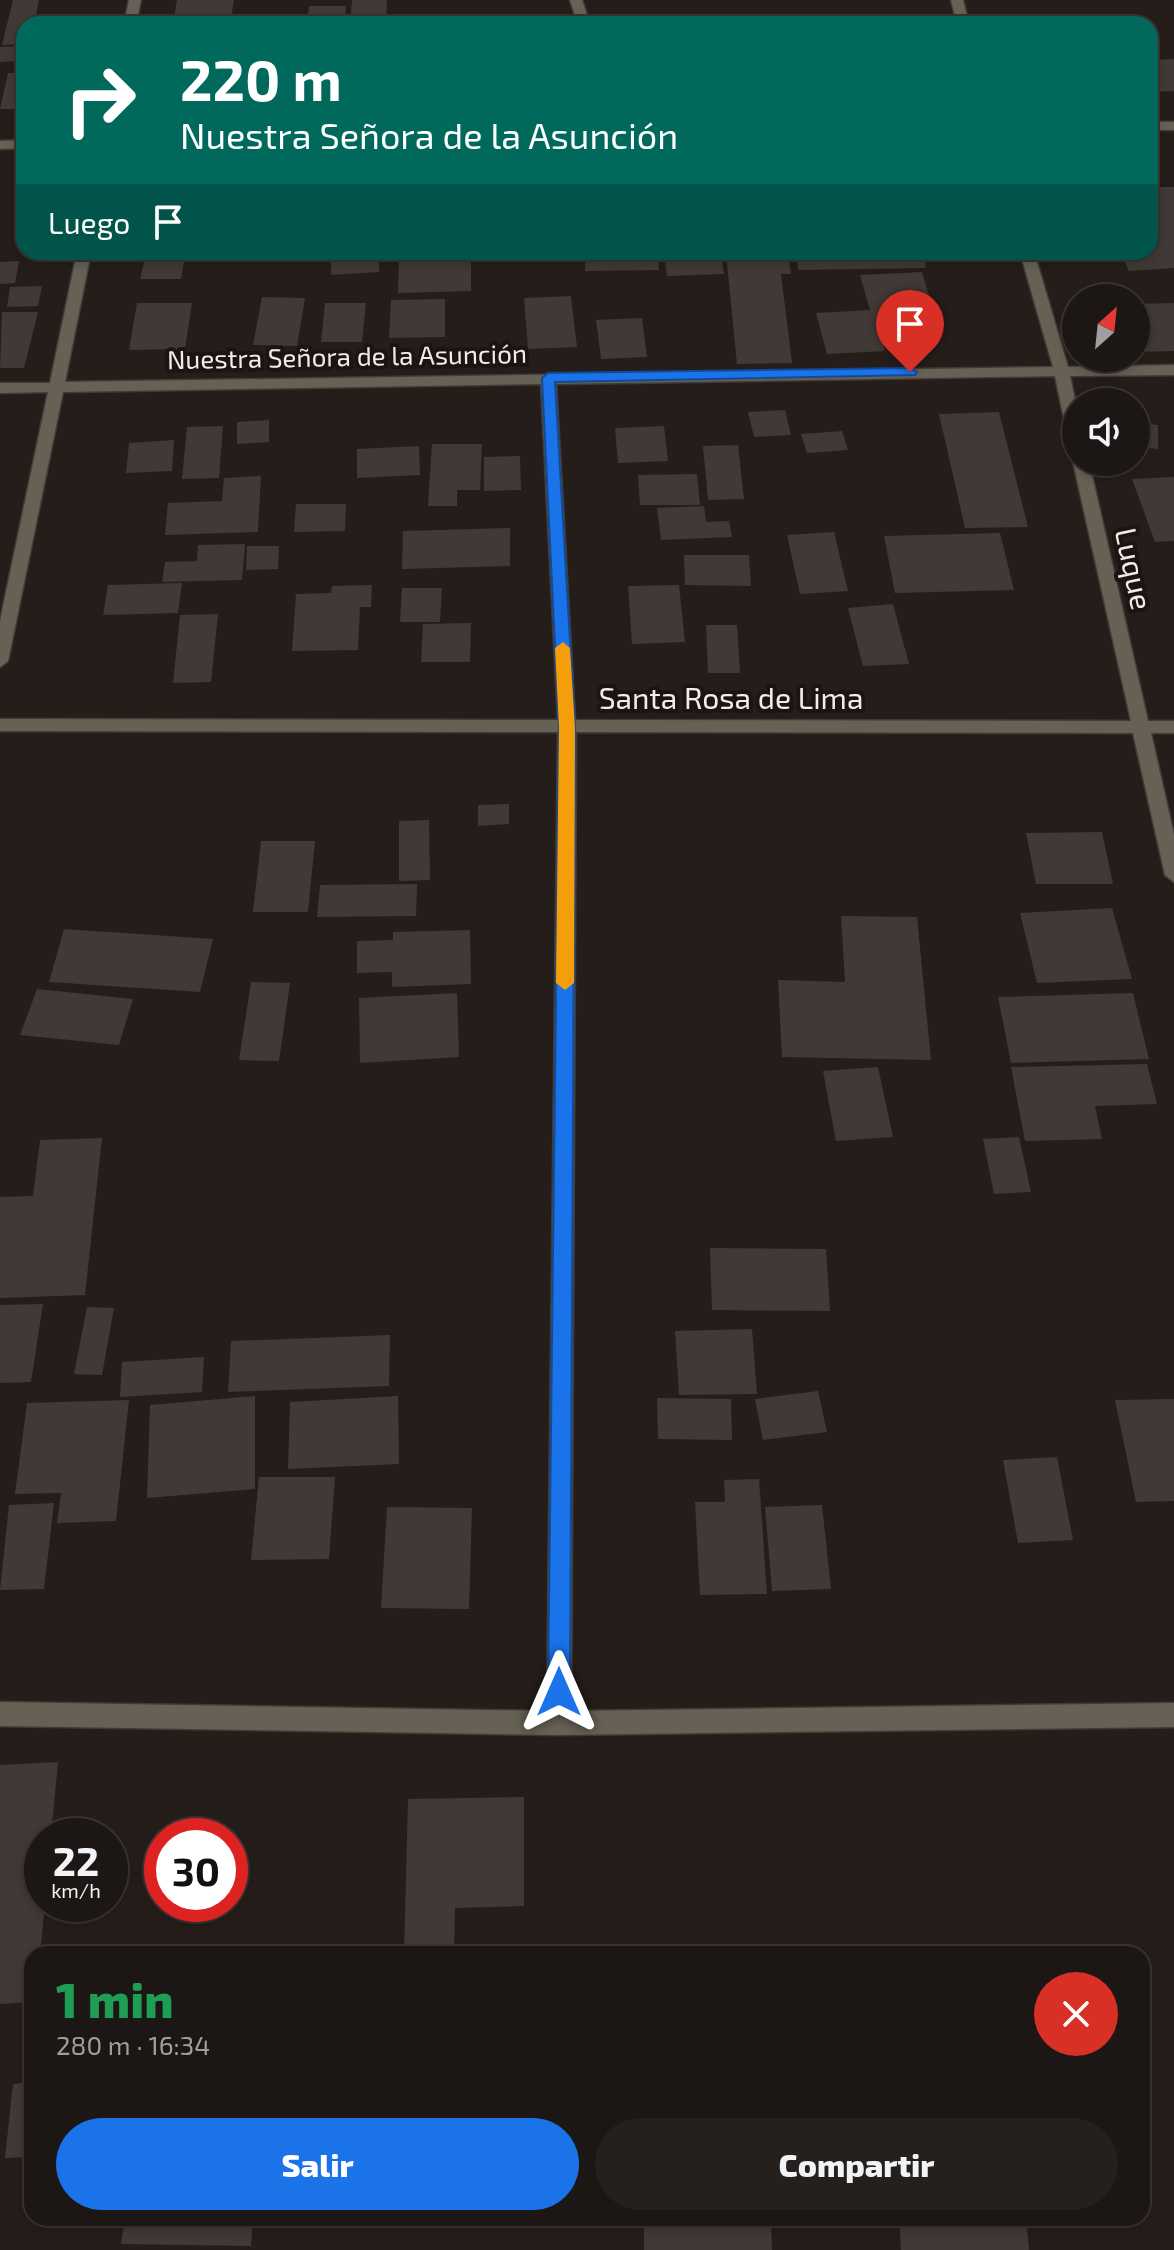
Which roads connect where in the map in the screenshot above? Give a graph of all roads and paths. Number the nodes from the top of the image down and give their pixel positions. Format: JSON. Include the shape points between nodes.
{"nodes":[{"id":1,"x":82,"y":260,"type":"edge"},
{"id":2,"x":1029,"y":260,"type":"edge"},
{"id":3,"x":1061,"y":370,"type":"junction"},
{"id":4,"x":1174,"y":370,"type":"edge"},
{"id":5,"x":548,"y":378,"type":"junction"},
{"id":6,"x":57,"y":387,"type":"junction"},
{"id":7,"x":0,"y":388,"type":"edge"},
{"id":8,"x":1065,"y":388,"type":"edge"},
{"id":9,"x":1084,"y":476,"type":"edge"},
{"id":10,"x":0,"y":661,"type":"edge"},
{"id":11,"x":0,"y":725,"type":"edge"},
{"id":12,"x":1138,"y":726,"type":"junction"},
{"id":13,"x":1174,"y":727,"type":"edge"},
{"id":14,"x":567,"y":728,"type":"junction"},
{"id":15,"x":1174,"y":875,"type":"edge"},
{"id":16,"x":0,"y":1714,"type":"edge"},
{"id":17,"x":1174,"y":1715,"type":"edge"},
{"id":18,"x":559,"y":1723,"type":"junction"}],
"edges":[{"from":1,"to":6,"type":"street"},
{"from":2,"to":3,"type":"street"},
{"from":3,"to":4,"type":"street","name":"Nuestra Señora de la Asunción"},
{"from":3,"to":5,"type":"street","name":"Nuestra Señora de la Asunción"},
{"from":3,"to":8,"type":"street"},
{"from":5,"to":6,"type":"street","name":"Nuestra Señora de la Asunción"},
{"from":5,"to":14,"type":"street"},
{"from":6,"to":7,"type":"street","name":"Nuestra Señora de la Asunción"},
{"from":6,"to":10,"type":"street"},
{"from":9,"to":12,"type":"street","name":"Luque"},
{"from":11,"to":14,"type":"street","name":"Santa Rosa de Lima"},
{"from":12,"to":13,"type":"street","name":"Santa Rosa de Lima"},
{"from":12,"to":14,"type":"street","name":"Santa Rosa de Lima"},
{"from":12,"to":15,"type":"street","name":"Luque"},
{"from":14,"to":18,"type":"street"},
{"from":16,"to":18,"type":"street"},
{"from":17,"to":18,"type":"street"}]}
